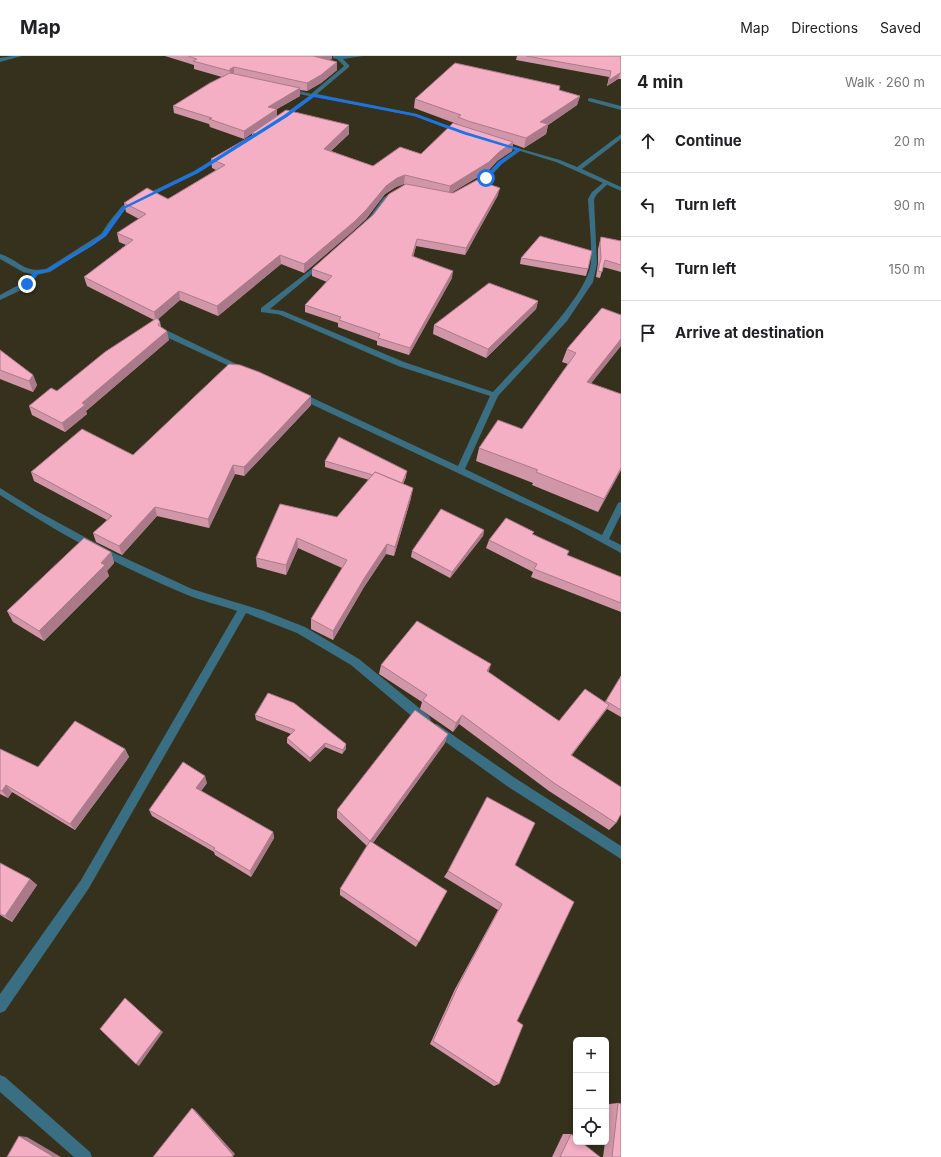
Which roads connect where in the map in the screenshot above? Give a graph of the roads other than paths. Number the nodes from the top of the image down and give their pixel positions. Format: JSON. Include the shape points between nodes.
{"nodes":[{"id":1,"x":19,"y":56,"type":"edge"},
{"id":2,"x":360,"y":56,"type":"edge"},
{"id":3,"x":336,"y":57,"type":"edge"},
{"id":4,"x":0,"y":60,"type":"edge"},
{"id":5,"x":277,"y":88,"type":"edge"},
{"id":6,"x":313,"y":96,"type":"junction"},
{"id":7,"x":590,"y":100,"type":"dead end"},
{"id":8,"x":621,"y":108,"type":"edge"},
{"id":9,"x":273,"y":124,"type":"edge"},
{"id":10,"x":464,"y":133,"type":"edge"},
{"id":11,"x":621,"y":136,"type":"edge"},
{"id":12,"x":492,"y":141,"type":"edge"},
{"id":13,"x":520,"y":149,"type":"junction"},
{"id":14,"x":228,"y":152,"type":"edge"},
{"id":15,"x":577,"y":170,"type":"junction"},
{"id":16,"x":606,"y":183,"type":"junction"},
{"id":17,"x":404,"y":186,"type":"edge"},
{"id":18,"x":621,"y":189,"type":"edge"},
{"id":19,"x":462,"y":191,"type":"edge"},
{"id":20,"x":360,"y":229,"type":"edge"},
{"id":21,"x":0,"y":256,"type":"edge"},
{"id":22,"x":325,"y":260,"type":"edge"},
{"id":23,"x":36,"y":273,"type":"junction"},
{"id":24,"x":0,"y":298,"type":"edge"},
{"id":25,"x":165,"y":333,"type":"edge"},
{"id":26,"x":251,"y":373,"type":"edge"},
{"id":27,"x":294,"y":393,"type":"edge"},
{"id":28,"x":495,"y":395,"type":"junction"},
{"id":29,"x":460,"y":470,"type":"junction"},
{"id":30,"x":0,"y":491,"type":"edge"},
{"id":31,"x":621,"y":504,"type":"edge"},
{"id":32,"x":604,"y":540,"type":"junction"},
{"id":33,"x":621,"y":549,"type":"edge"},
{"id":34,"x":243,"y":609,"type":"junction"},
{"id":35,"x":621,"y":853,"type":"edge"},
{"id":36,"x":0,"y":1006,"type":"edge"},
{"id":37,"x":0,"y":1082,"type":"edge"},
{"id":38,"x":85,"y":1157,"type":"edge"}],
"edges":[{"from":1,"to":4,"type":"street"},
{"from":2,"to":3,"type":"street"},
{"from":3,"to":6,"type":"street","via":[[347,66]]},
{"from":5,"to":6,"type":"street"},
{"from":6,"to":9,"type":"street"},
{"from":6,"to":10,"type":"street","via":[[415,115]]},
{"from":7,"to":8,"type":"street"},
{"from":11,"to":15,"type":"street"},
{"from":12,"to":13,"type":"street"},
{"from":13,"to":15,"type":"street"},
{"from":13,"to":19,"type":"street","via":[[500,163],[486,178]]},
{"from":14,"to":23,"type":"street","via":[[196,172],[124,207],[104,235],[90,246],[48,270]]},
{"from":15,"to":16,"type":"street"},
{"from":16,"to":18,"type":"street"},
{"from":16,"to":28,"type":"street","via":[[591,199],[594,264],[589,282],[564,319]]},
{"from":17,"to":20,"type":"street","via":[[385,199]]},
{"from":21,"to":23,"type":"street","via":[[25,271]]},
{"from":22,"to":28,"type":"street","via":[[264,310],[280,313],[401,364]]},
{"from":23,"to":24,"type":"street","via":[[27,284]]},
{"from":25,"to":26,"type":"street"},
{"from":27,"to":29,"type":"street"},
{"from":28,"to":29,"type":"street"},
{"from":29,"to":32,"type":"street"},
{"from":30,"to":34,"type":"street","via":[[111,556],[189,592]]},
{"from":31,"to":32,"type":"street"},
{"from":32,"to":33,"type":"street"},
{"from":34,"to":35,"type":"street","via":[[301,630],[355,662],[415,713],[510,782]]},
{"from":34,"to":36,"type":"street","via":[[85,884]]},
{"from":37,"to":38,"type":"street"}]}
